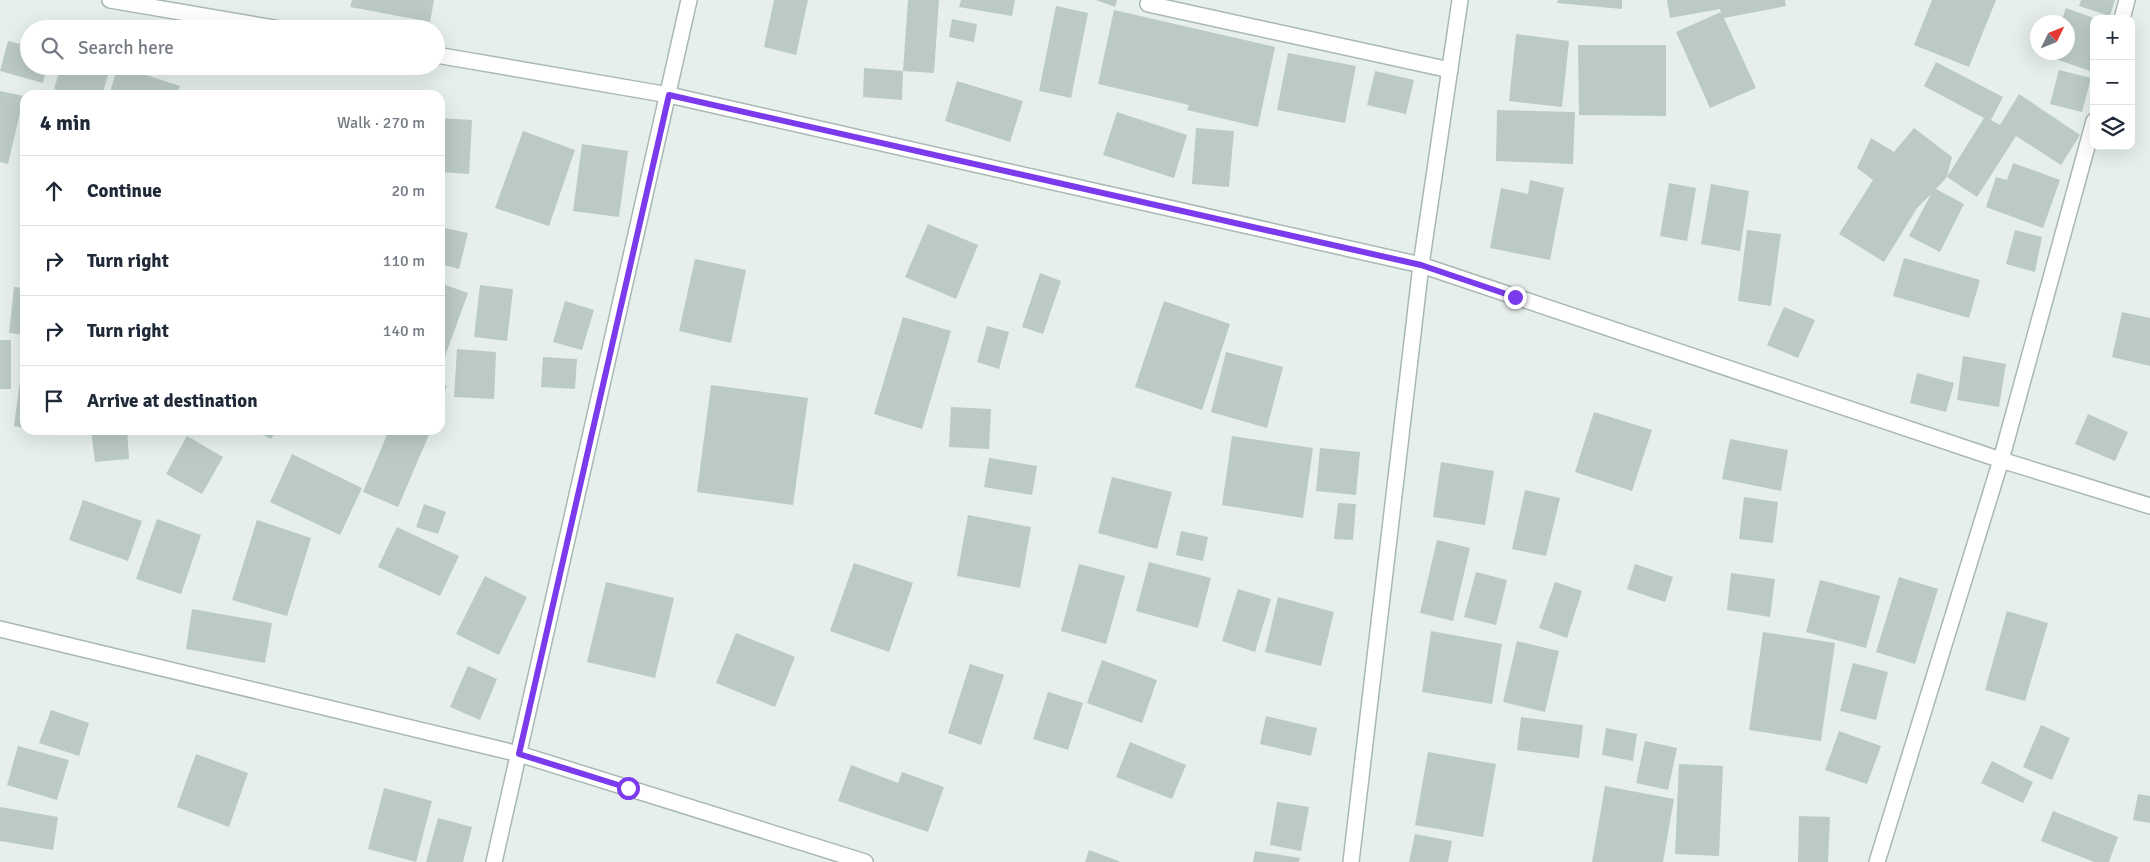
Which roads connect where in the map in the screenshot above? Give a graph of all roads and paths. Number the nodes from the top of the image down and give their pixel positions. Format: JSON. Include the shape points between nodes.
{"nodes":[{"id":1,"x":110,"y":0,"type":"edge"},
{"id":2,"x":689,"y":0,"type":"edge"},
{"id":3,"x":1460,"y":0,"type":"edge"},
{"id":4,"x":2127,"y":0,"type":"edge"},
{"id":5,"x":1148,"y":4,"type":"dead end"},
{"id":6,"x":2123,"y":15,"type":"edge"},
{"id":7,"x":227,"y":20,"type":"edge"},
{"id":8,"x":445,"y":57,"type":"edge"},
{"id":9,"x":1450,"y":70,"type":"junction"},
{"id":10,"x":669,"y":95,"type":"junction"},
{"id":11,"x":2090,"y":136,"type":"edge"},
{"id":12,"x":1421,"y":265,"type":"junction"},
{"id":13,"x":2001,"y":460,"type":"junction"},
{"id":14,"x":2150,"y":506,"type":"edge"},
{"id":15,"x":0,"y":629,"type":"edge"},
{"id":16,"x":519,"y":754,"type":"junction"},
{"id":17,"x":494,"y":862,"type":"edge"},
{"id":18,"x":865,"y":862,"type":"edge"},
{"id":19,"x":1352,"y":862,"type":"edge"},
{"id":20,"x":1877,"y":862,"type":"edge"}],
"edges":[{"from":1,"to":7,"type":"street"},
{"from":2,"to":10,"type":"street"},
{"from":3,"to":9,"type":"street"},
{"from":4,"to":6,"type":"street"},
{"from":5,"to":9,"type":"street"},
{"from":8,"to":10,"type":"street"},
{"from":9,"to":12,"type":"street"},
{"from":10,"to":12,"type":"street"},
{"from":10,"to":16,"type":"street"},
{"from":11,"to":13,"type":"street"},
{"from":12,"to":13,"type":"street"},
{"from":12,"to":19,"type":"street"},
{"from":13,"to":14,"type":"street"},
{"from":13,"to":20,"type":"street"},
{"from":15,"to":16,"type":"street"},
{"from":16,"to":17,"type":"street"},
{"from":16,"to":18,"type":"street"}]}
